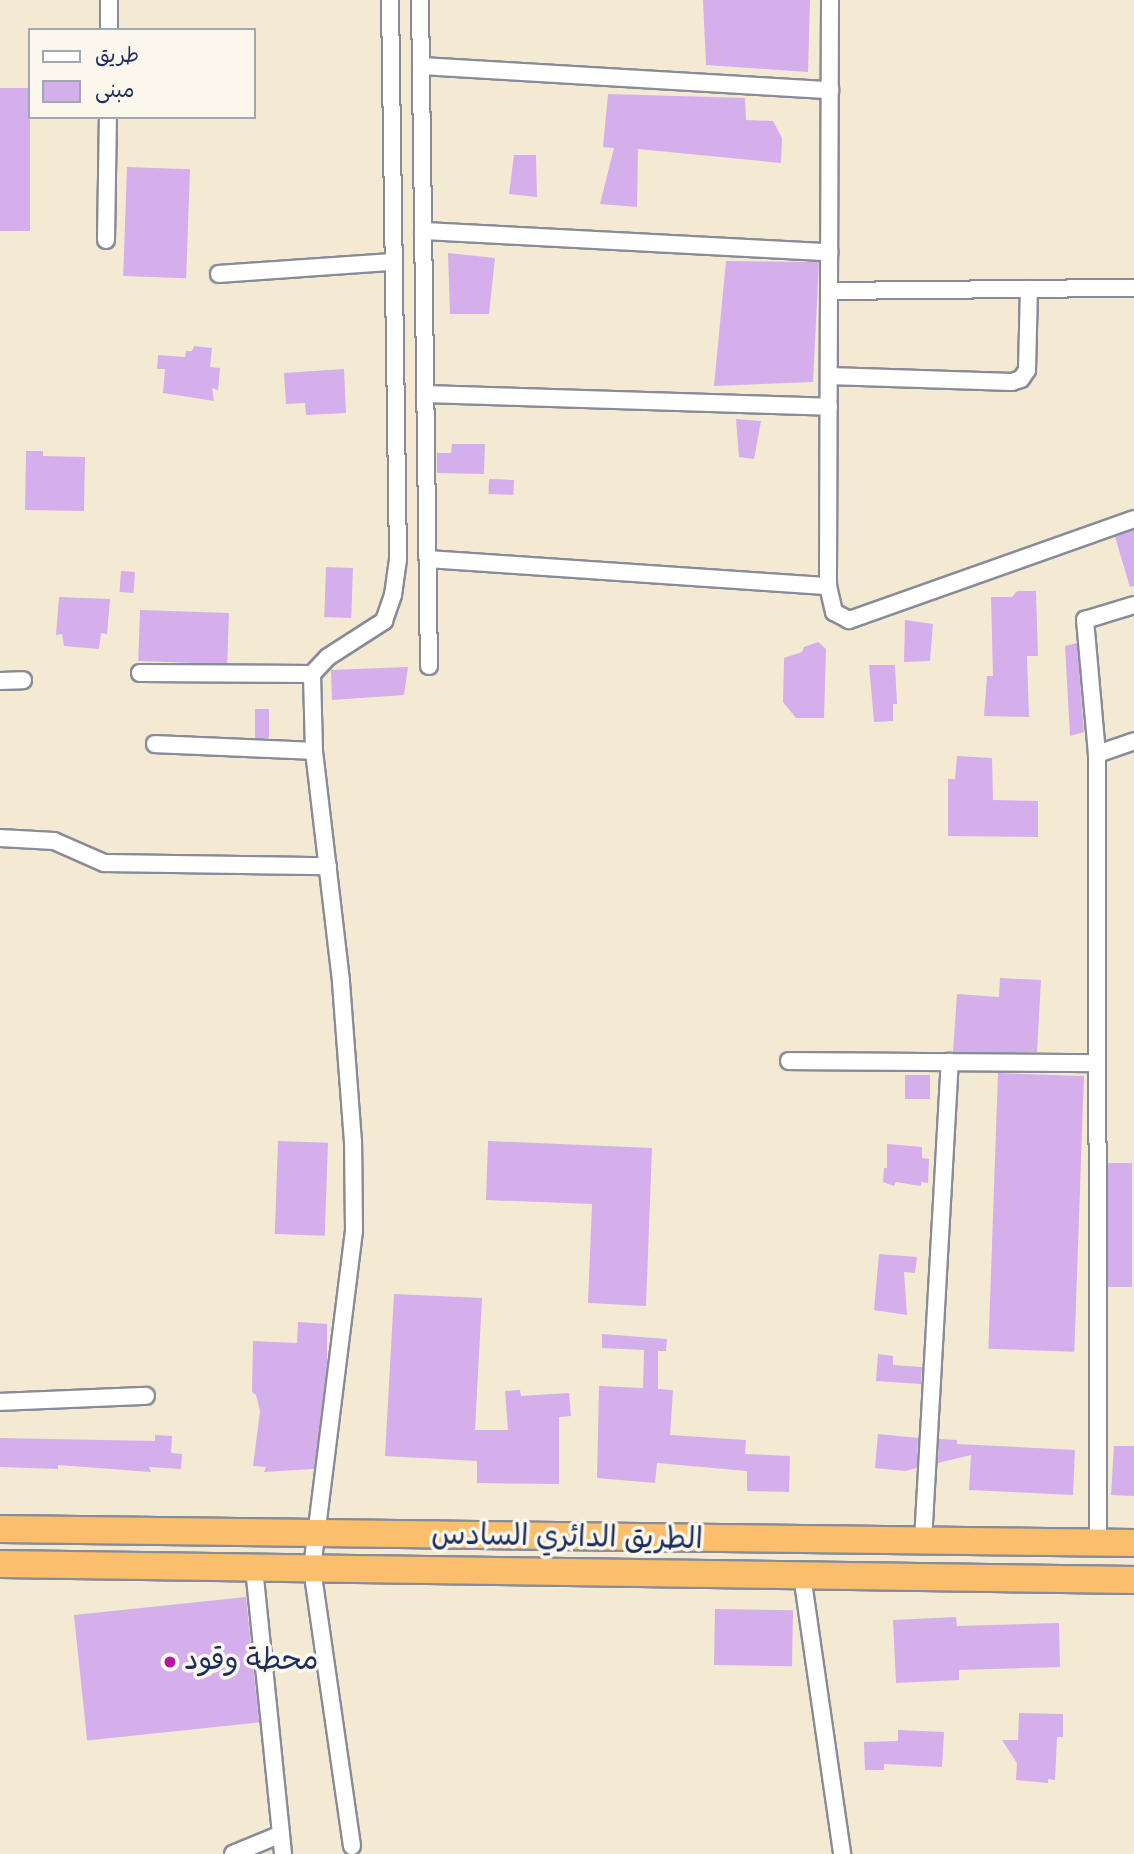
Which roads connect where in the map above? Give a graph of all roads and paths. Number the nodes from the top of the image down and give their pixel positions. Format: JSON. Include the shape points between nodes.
{"nodes":[{"id":1,"x":110,"y":0,"type":"edge"},
{"id":2,"x":390,"y":0,"type":"edge"},
{"id":3,"x":420,"y":0,"type":"edge"},
{"id":4,"x":830,"y":0,"type":"edge"},
{"id":5,"x":109,"y":28,"type":"edge"},
{"id":6,"x":421,"y":66,"type":"junction"},
{"id":7,"x":830,"y":90,"type":"junction"},
{"id":8,"x":108,"y":119,"type":"edge"},
{"id":9,"x":423,"y":231,"type":"junction"},
{"id":10,"x":106,"y":240,"type":"dead end"},
{"id":11,"x":830,"y":252,"type":"junction"},
{"id":12,"x":392,"y":262,"type":"junction"},
{"id":13,"x":219,"y":274,"type":"dead end"},
{"id":14,"x":1134,"y":288,"type":"edge"},
{"id":15,"x":1029,"y":289,"type":"junction"},
{"id":16,"x":830,"y":292,"type":"junction"},
{"id":17,"x":829,"y":376,"type":"junction"},
{"id":18,"x":425,"y":394,"type":"junction"},
{"id":19,"x":829,"y":407,"type":"junction"},
{"id":20,"x":1134,"y":519,"type":"edge"},
{"id":21,"x":428,"y":559,"type":"junction"},
{"id":22,"x":828,"y":586,"type":"junction"},
{"id":23,"x":1134,"y":604,"type":"edge"},
{"id":24,"x":429,"y":666,"type":"dead end"},
{"id":25,"x":140,"y":673,"type":"dead end"},
{"id":26,"x":312,"y":674,"type":"junction"},
{"id":27,"x":23,"y":680,"type":"dead end"},
{"id":28,"x":0,"y":681,"type":"edge"},
{"id":29,"x":1134,"y":741,"type":"edge"},
{"id":30,"x":155,"y":744,"type":"dead end"},
{"id":31,"x":314,"y":751,"type":"junction"},
{"id":32,"x":1097,"y":754,"type":"junction"},
{"id":33,"x":0,"y":838,"type":"edge"},
{"id":34,"x":328,"y":866,"type":"junction"},
{"id":35,"x":789,"y":1061,"type":"dead end"},
{"id":36,"x":950,"y":1062,"type":"junction"},
{"id":37,"x":1097,"y":1063,"type":"junction"},
{"id":38,"x":146,"y":1396,"type":"dead end"},
{"id":39,"x":0,"y":1402,"type":"edge"},
{"id":40,"x":0,"y":1529,"type":"edge"},
{"id":41,"x":316,"y":1535,"type":"junction"},
{"id":42,"x":923,"y":1541,"type":"junction"},
{"id":43,"x":1098,"y":1543,"type":"junction"},
{"id":44,"x":1134,"y":1543,"type":"edge"},
{"id":45,"x":0,"y":1564,"type":"edge"},
{"id":46,"x":254,"y":1568,"type":"junction"},
{"id":47,"x":312,"y":1568,"type":"junction"},
{"id":48,"x":802,"y":1575,"type":"junction"},
{"id":49,"x":1134,"y":1580,"type":"edge"},
{"id":50,"x":281,"y":1834,"type":"junction"},
{"id":51,"x":352,"y":1846,"type":"dead end"},
{"id":52,"x":233,"y":1854,"type":"edge"},
{"id":53,"x":283,"y":1854,"type":"edge"},
{"id":54,"x":842,"y":1854,"type":"edge"}],
"edges":[{"from":1,"to":5,"type":"street"},
{"from":2,"to":12,"type":"street"},
{"from":3,"to":6,"type":"street"},
{"from":4,"to":7,"type":"street"},
{"from":6,"to":7,"type":"street"},
{"from":6,"to":9,"type":"street"},
{"from":7,"to":11,"type":"street"},
{"from":8,"to":10,"type":"street"},
{"from":9,"to":11,"type":"street"},
{"from":9,"to":18,"type":"street"},
{"from":11,"to":16,"type":"street"},
{"from":12,"to":13,"type":"street"},
{"from":12,"to":26,"type":"street","via":[[398,559],[393,595],[384,621],[328,657]]},
{"from":14,"to":15,"type":"street"},
{"from":15,"to":16,"type":"street"},
{"from":15,"to":17,"type":"street","via":[[1027,370],[1021,379]]},
{"from":16,"to":17,"type":"street"},
{"from":17,"to":19,"type":"street"},
{"from":18,"to":19,"type":"street"},
{"from":18,"to":21,"type":"street"},
{"from":19,"to":22,"type":"street"},
{"from":20,"to":22,"type":"street","via":[[849,620],[834,612]]},
{"from":21,"to":22,"type":"street"},
{"from":21,"to":24,"type":"street"},
{"from":23,"to":32,"type":"street","via":[[1085,620]]},
{"from":25,"to":26,"type":"street"},
{"from":26,"to":31,"type":"street"},
{"from":27,"to":28,"type":"street"},
{"from":29,"to":32,"type":"street"},
{"from":30,"to":31,"type":"street"},
{"from":31,"to":34,"type":"street"},
{"from":32,"to":37,"type":"street"},
{"from":33,"to":34,"type":"street","via":[[54,841],[104,863]]},
{"from":34,"to":41,"type":"street","via":[[353,1142],[354,1231]]},
{"from":35,"to":36,"type":"street"},
{"from":36,"to":37,"type":"street"},
{"from":36,"to":42,"type":"street"},
{"from":37,"to":43,"type":"street"},
{"from":38,"to":39,"type":"street"},
{"from":40,"to":41,"type":"highway","name":"الطريق الدائري السادس"},
{"from":41,"to":42,"type":"highway","name":"الطريق الدائري السادس"},
{"from":41,"to":47,"type":"street"},
{"from":42,"to":43,"type":"highway","name":"الطريق الدائري السادس"},
{"from":43,"to":44,"type":"highway","name":"الطريق الدائري السادس"},
{"from":45,"to":46,"type":"highway","name":"الطريق الدائري السادس"},
{"from":46,"to":47,"type":"highway","name":"الطريق الدائري السادس"},
{"from":46,"to":50,"type":"street"},
{"from":47,"to":48,"type":"highway","name":"الطريق الدائري السادس"},
{"from":47,"to":51,"type":"street"},
{"from":48,"to":49,"type":"highway","name":"الطريق الدائري السادس"},
{"from":48,"to":54,"type":"street"},
{"from":50,"to":52,"type":"street"},
{"from":50,"to":53,"type":"street"}]}
